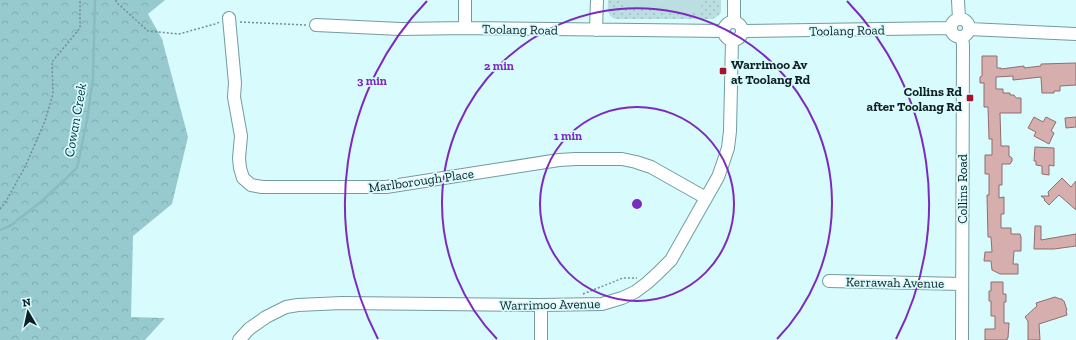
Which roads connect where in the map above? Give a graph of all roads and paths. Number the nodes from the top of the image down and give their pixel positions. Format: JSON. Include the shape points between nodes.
{"nodes":[{"id":1,"x":80,"y":0,"type":"edge"},
{"id":2,"x":116,"y":0,"type":"edge"},
{"id":3,"x":465,"y":0,"type":"edge"},
{"id":4,"x":597,"y":0,"type":"edge"},
{"id":5,"x":734,"y":0,"type":"edge"},
{"id":6,"x":958,"y":0,"type":"edge"},
{"id":7,"x":229,"y":18,"type":"junction"},
{"id":8,"x":959,"y":19,"type":"junction"},
{"id":9,"x":734,"y":22,"type":"junction"},
{"id":10,"x":316,"y":25,"type":"joint"},
{"id":11,"x":465,"y":28,"type":"junction"},
{"id":12,"x":951,"y":28,"type":"junction"},
{"id":13,"x":596,"y":30,"type":"junction"},
{"id":14,"x":743,"y":31,"type":"junction"},
{"id":15,"x":966,"y":33,"type":"junction"},
{"id":16,"x":1076,"y":34,"type":"edge"},
{"id":17,"x":728,"y":36,"type":"junction"},
{"id":18,"x":706,"y":198,"type":"junction"},
{"id":19,"x":0,"y":209,"type":"edge"},
{"id":20,"x":643,"y":278,"type":"dead end"},
{"id":21,"x":829,"y":281,"type":"dead end"},
{"id":22,"x":962,"y":284,"type":"junction"},
{"id":23,"x":580,"y":295,"type":"dead end"},
{"id":24,"x":541,"y":305,"type":"junction"},
{"id":25,"x":239,"y":340,"type":"edge"},
{"id":26,"x":541,"y":340,"type":"edge"},
{"id":27,"x":962,"y":340,"type":"edge"}],
"edges":[{"from":1,"to":19,"type":"path","via":[[80,28],[52,62],[53,94],[45,121],[26,167]]},
{"from":2,"to":7,"type":"path","via":[[148,31],[179,34]]},
{"from":3,"to":11,"type":"street"},
{"from":4,"to":13,"type":"street"},
{"from":5,"to":9,"type":"street"},
{"from":6,"to":8,"type":"street"},
{"from":7,"to":10,"type":"path","via":[[237,22]]},
{"from":7,"to":18,"type":"street","name":"Marlborough Place","via":[[234,97],[241,136],[240,168],[243,178],[251,185],[386,187],[559,160],[622,159],[651,167]]},
{"from":8,"to":12,"type":"street","via":[[953,22]]},
{"from":8,"to":15,"type":"street","via":[[966,22]]},
{"from":9,"to":14,"type":"street","via":[[738,23]]},
{"from":9,"to":17,"type":"street","via":[[725,27]]},
{"from":10,"to":11,"type":"street","name":"Toolang Road","via":[[400,29]]},
{"from":11,"to":13,"type":"street","name":"Toolang Road"},
{"from":12,"to":14,"type":"street","name":"Toolang Road"},
{"from":12,"to":15,"type":"street","via":[[954,36],[959,38]]},
{"from":13,"to":17,"type":"street","name":"Toolang Road"},
{"from":14,"to":17,"type":"street","via":[[735,40]]},
{"from":15,"to":16,"type":"street"},
{"from":15,"to":22,"type":"street","name":"Collins Road","via":[[963,45]]},
{"from":17,"to":18,"type":"street","name":"Warrimoo Avenue","via":[[728,148],[718,177]]},
{"from":18,"to":24,"type":"street","name":"Warrimoo Avenue","via":[[671,260],[635,292],[602,304]]},
{"from":20,"to":23,"type":"path","via":[[624,278]]},
{"from":21,"to":22,"type":"street","name":"Kerrawah Avenue"},
{"from":22,"to":27,"type":"street","name":"Collins Road"},
{"from":24,"to":25,"type":"street","name":"Warrimoo Avenue","via":[[298,304],[266,317]]},
{"from":24,"to":26,"type":"street"}]}
